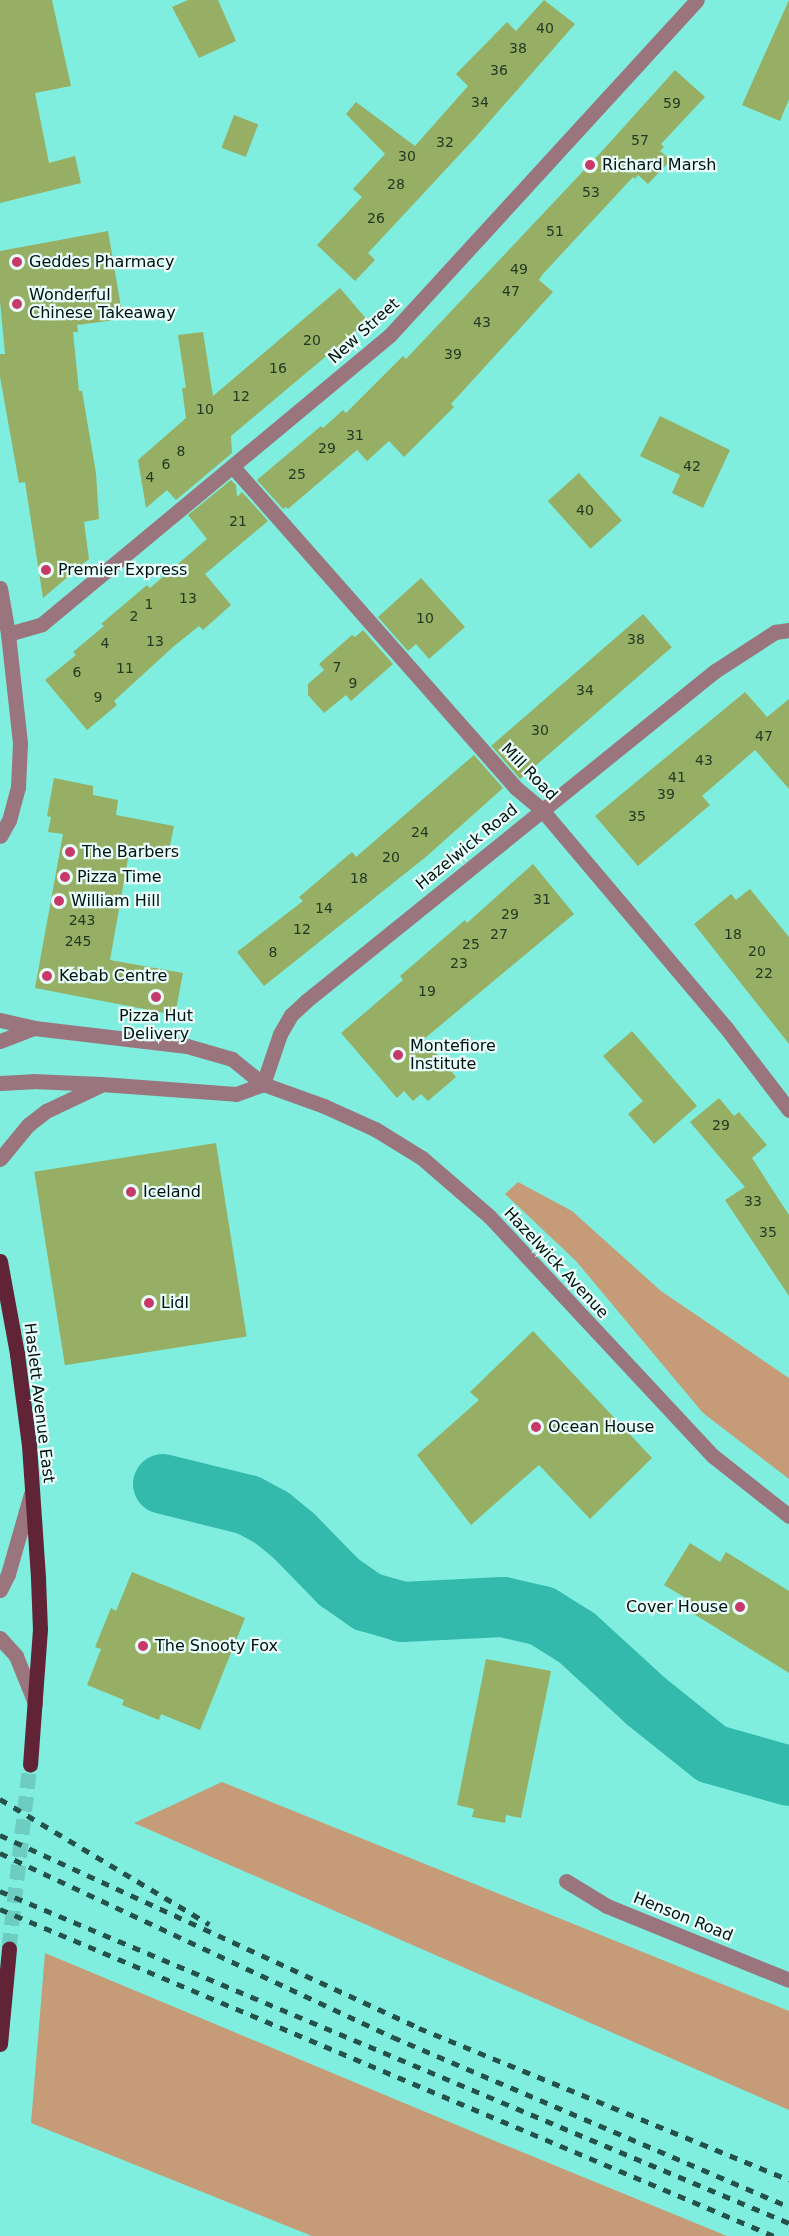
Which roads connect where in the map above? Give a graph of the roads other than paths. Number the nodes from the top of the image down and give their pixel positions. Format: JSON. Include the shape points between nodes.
{"nodes":[{"id":1,"x":697,"y":0,"type":"edge"},
{"id":2,"x":234,"y":467,"type":"junction"},
{"id":3,"x":0,"y":588,"type":"edge"},
{"id":4,"x":789,"y":630,"type":"edge"},
{"id":5,"x":8,"y":634,"type":"junction"},
{"id":6,"x":542,"y":810,"type":"junction"},
{"id":7,"x":0,"y":836,"type":"edge"},
{"id":8,"x":0,"y":1020,"type":"edge"},
{"id":9,"x":34,"y":1028,"type":"junction"},
{"id":10,"x":0,"y":1041,"type":"edge"},
{"id":11,"x":0,"y":1083,"type":"edge"},
{"id":12,"x":101,"y":1084,"type":"junction"},
{"id":13,"x":263,"y":1084,"type":"junction"},
{"id":14,"x":789,"y":1110,"type":"edge"},
{"id":15,"x":0,"y":1159,"type":"edge"},
{"id":16,"x":0,"y":1261,"type":"edge"},
{"id":17,"x":32,"y":1491,"type":"junction"},
{"id":18,"x":789,"y":1515,"type":"edge"},
{"id":19,"x":0,"y":1590,"type":"edge"},
{"id":20,"x":0,"y":1638,"type":"edge"},
{"id":21,"x":35,"y":1703,"type":"junction"},
{"id":22,"x":30,"y":1765,"type":"tunnel mouth"},
{"id":23,"x":566,"y":1881,"type":"dead end"},
{"id":24,"x":9,"y":1948,"type":"tunnel mouth"},
{"id":25,"x":789,"y":1980,"type":"edge"},
{"id":26,"x":3,"y":1988,"type":"edge"},
{"id":27,"x":0,"y":2044,"type":"edge"}],
"edges":[{"from":1,"to":2,"type":"street","name":"New Street","via":[[390,335]]},
{"from":2,"to":5,"type":"street","name":"New Street","via":[[42,624]]},
{"from":2,"to":6,"type":"street","name":"Mill Road","via":[[516,788]]},
{"from":3,"to":5,"type":"street"},
{"from":4,"to":6,"type":"street","name":"Hazelwick Road","via":[[775,632],[715,670]]},
{"from":5,"to":7,"type":"street","via":[[20,742],[18,787]]},
{"from":6,"to":13,"type":"street","name":"Hazelwick Road","via":[[291,1015],[280,1034]]},
{"from":6,"to":14,"type":"street","name":"Mill Road","via":[[727,1029]]},
{"from":8,"to":9,"type":"street","name":"Hazelwick Avenue"},
{"from":9,"to":10,"type":"street","name":"Hazelwick Avenue"},
{"from":9,"to":13,"type":"street","name":"Hazelwick Avenue","via":[[187,1046],[232,1059]]},
{"from":11,"to":12,"type":"street"},
{"from":12,"to":13,"type":"street","via":[[236,1094]]},
{"from":12,"to":15,"type":"street","via":[[46,1111],[28,1125]]},
{"from":13,"to":18,"type":"street","name":"Hazelwick Avenue","via":[[375,1129],[422,1158],[532,1261],[713,1456]]},
{"from":16,"to":17,"type":"main road","name":"Haslett Avenue East","via":[[17,1354]]},
{"from":17,"to":19,"type":"street"},
{"from":17,"to":21,"type":"main road","name":"Haslett Avenue East","via":[[40,1629]]},
{"from":20,"to":21,"type":"street","via":[[16,1656]]},
{"from":21,"to":22,"type":"main road","name":"Haslett Avenue East"},
{"from":23,"to":25,"type":"street","name":"Henson Road","via":[[607,1906]]},
{"from":24,"to":26,"type":"main road"},
{"from":26,"to":27,"type":"main road"}]}
